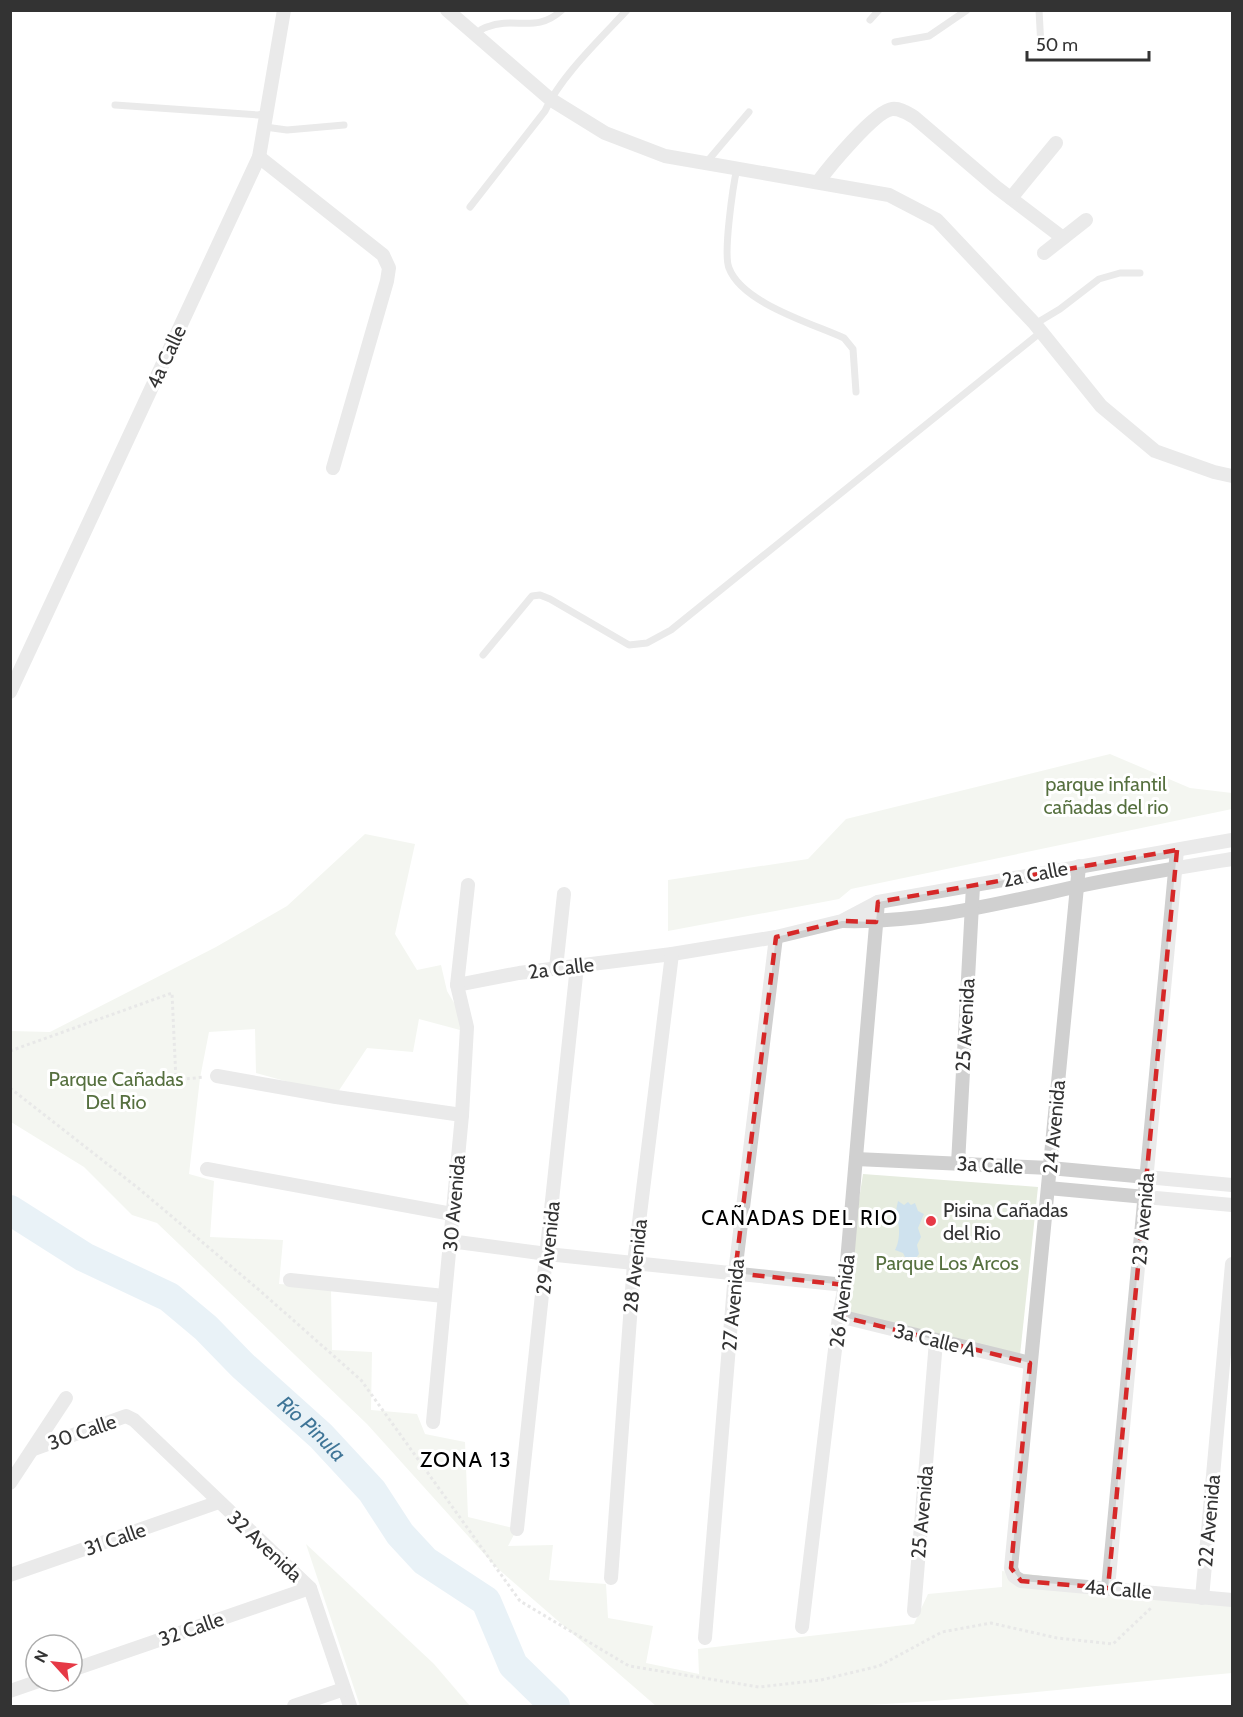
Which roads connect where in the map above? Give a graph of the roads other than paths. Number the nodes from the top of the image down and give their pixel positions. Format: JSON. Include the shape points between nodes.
{"nodes":[{"id":1,"x":284,"y":10,"type":"edge"},
{"id":2,"x":447,"y":10,"type":"edge"},
{"id":3,"x":562,"y":10,"type":"edge"},
{"id":4,"x":627,"y":10,"type":"edge"},
{"id":5,"x":879,"y":10,"type":"edge"},
{"id":6,"x":967,"y":10,"type":"edge"},
{"id":7,"x":1039,"y":10,"type":"edge"},
{"id":8,"x":870,"y":20,"type":"dead end"},
{"id":9,"x":474,"y":34,"type":"junction"},
{"id":10,"x":894,"y":42,"type":"dead end"},
{"id":11,"x":1041,"y":47,"type":"dead end"},
{"id":12,"x":550,"y":99,"type":"junction"},
{"id":13,"x":115,"y":105,"type":"dead end"},
{"id":14,"x":749,"y":112,"type":"dead end"},
{"id":15,"x":267,"y":113,"type":"junction"},
{"id":16,"x":344,"y":125,"type":"dead end"},
{"id":17,"x":265,"y":128,"type":"junction"},
{"id":18,"x":1056,"y":143,"type":"dead end"},
{"id":19,"x":260,"y":157,"type":"junction"},
{"id":20,"x":705,"y":164,"type":"junction"},
{"id":21,"x":737,"y":168,"type":"junction"},
{"id":22,"x":818,"y":182,"type":"junction"},
{"id":23,"x":1011,"y":198,"type":"junction"},
{"id":24,"x":470,"y":207,"type":"dead end"},
{"id":25,"x":1086,"y":220,"type":"dead end"},
{"id":26,"x":1063,"y":238,"type":"junction"},
{"id":27,"x":1044,"y":253,"type":"dead end"},
{"id":28,"x":1140,"y":273,"type":"dead end"},
{"id":29,"x":1038,"y":328,"type":"junction"},
{"id":30,"x":856,"y":392,"type":"dead end"},
{"id":31,"x":333,"y":468,"type":"dead end"},
{"id":32,"x":1233,"y":476,"type":"edge"},
{"id":33,"x":483,"y":655,"type":"dead end"},
{"id":34,"x":10,"y":692,"type":"edge"},
{"id":35,"x":1233,"y":840,"type":"edge"},
{"id":36,"x":1178,"y":850,"type":"junction"},
{"id":37,"x":1233,"y":859,"type":"edge"},
{"id":38,"x":1079,"y":866,"type":"junction"},
{"id":39,"x":1176,"y":868,"type":"junction"},
{"id":40,"x":468,"y":885,"type":"dead end"},
{"id":41,"x":973,"y":886,"type":"junction"},
{"id":42,"x":1076,"y":887,"type":"junction"},
{"id":43,"x":564,"y":894,"type":"dead end"},
{"id":44,"x":878,"y":902,"type":"junction"},
{"id":45,"x":972,"y":910,"type":"junction"},
{"id":46,"x":842,"y":921,"type":"junction"},
{"id":47,"x":876,"y":922,"type":"junction"},
{"id":48,"x":776,"y":937,"type":"junction"},
{"id":49,"x":672,"y":954,"type":"junction"},
{"id":50,"x":577,"y":966,"type":"junction"},
{"id":51,"x":556,"y":968,"type":"junction"},
{"id":52,"x":456,"y":985,"type":"junction"},
{"id":53,"x":217,"y":1076,"type":"road end"},
{"id":54,"x":462,"y":1115,"type":"junction"},
{"id":55,"x":856,"y":1159,"type":"junction"},
{"id":56,"x":958,"y":1164,"type":"junction"},
{"id":57,"x":1050,"y":1168,"type":"junction"},
{"id":58,"x":207,"y":1169,"type":"dead end"},
{"id":59,"x":1146,"y":1177,"type":"junction"},
{"id":60,"x":1233,"y":1185,"type":"edge"},
{"id":61,"x":1048,"y":1188,"type":"junction"},
{"id":62,"x":1145,"y":1196,"type":"junction"},
{"id":63,"x":1233,"y":1205,"type":"edge"},
{"id":64,"x":452,"y":1214,"type":"junction"},
{"id":65,"x":450,"y":1241,"type":"junction"},
{"id":66,"x":547,"y":1254,"type":"junction"},
{"id":67,"x":634,"y":1263,"type":"junction"},
{"id":68,"x":1233,"y":1264,"type":"edge"},
{"id":69,"x":735,"y":1273,"type":"junction"},
{"id":70,"x":290,"y":1280,"type":"dead end"},
{"id":71,"x":845,"y":1285,"type":"junction"},
{"id":72,"x":444,"y":1296,"type":"junction"},
{"id":73,"x":840,"y":1316,"type":"junction"},
{"id":74,"x":936,"y":1341,"type":"junction"},
{"id":75,"x":1030,"y":1363,"type":"junction"},
{"id":76,"x":66,"y":1398,"type":"dead end"},
{"id":77,"x":130,"y":1417,"type":"joint"},
{"id":78,"x":433,"y":1422,"type":"dead end"},
{"id":79,"x":34,"y":1449,"type":"junction"},
{"id":80,"x":10,"y":1483,"type":"edge"},
{"id":81,"x":219,"y":1502,"type":"junction"},
{"id":82,"x":518,"y":1529,"type":"dead end"},
{"id":83,"x":1011,"y":1568,"type":"joint"},
{"id":84,"x":10,"y":1575,"type":"edge"},
{"id":85,"x":611,"y":1578,"type":"dead end"},
{"id":86,"x":310,"y":1588,"type":"junction"},
{"id":87,"x":1108,"y":1588,"type":"junction"},
{"id":88,"x":1202,"y":1598,"type":"junction"},
{"id":89,"x":1233,"y":1600,"type":"edge"},
{"id":90,"x":914,"y":1611,"type":"dead end"},
{"id":91,"x":802,"y":1627,"type":"dead end"},
{"id":92,"x":705,"y":1638,"type":"dead end"},
{"id":93,"x":84,"y":1666,"type":"edge"},
{"id":94,"x":344,"y":1689,"type":"junction"},
{"id":95,"x":294,"y":1707,"type":"edge"},
{"id":96,"x":350,"y":1707,"type":"edge"}],
"edges":[{"from":1,"to":15,"type":"street","name":"4a Calle"},
{"from":2,"to":9,"type":"street"},
{"from":3,"to":9,"type":"lane","via":[[539,24],[508,23]]},
{"from":4,"to":12,"type":"lane"},
{"from":5,"to":8,"type":"lane"},
{"from":6,"to":10,"type":"lane","via":[[929,36]]},
{"from":7,"to":11,"type":"lane"},
{"from":9,"to":12,"type":"street"},
{"from":12,"to":20,"type":"street","via":[[605,133],[665,156]]},
{"from":12,"to":24,"type":"lane","via":[[545,111]]},
{"from":13,"to":15,"type":"lane"},
{"from":14,"to":20,"type":"lane"},
{"from":15,"to":17,"type":"street","name":"4a Calle"},
{"from":16,"to":17,"type":"lane"},
{"from":17,"to":19,"type":"street","name":"4a Calle"},
{"from":18,"to":23,"type":"street"},
{"from":19,"to":31,"type":"street","via":[[383,255],[388,268]]},
{"from":19,"to":34,"type":"street","name":"4a Calle"},
{"from":20,"to":21,"type":"street"},
{"from":21,"to":22,"type":"street"},
{"from":21,"to":30,"type":"lane","via":[[727,266],[734,280],[757,300],[844,338],[852,349]]},
{"from":22,"to":23,"type":"street","via":[[876,117],[890,109],[914,117]]},
{"from":22,"to":29,"type":"street","via":[[889,195],[937,220]]},
{"from":23,"to":26,"type":"street"},
{"from":25,"to":26,"type":"street"},
{"from":26,"to":27,"type":"street"},
{"from":28,"to":29,"type":"lane","via":[[1099,279]]},
{"from":29,"to":32,"type":"street","via":[[1101,406],[1155,452]]},
{"from":29,"to":33,"type":"lane","via":[[671,630],[647,643],[629,645],[550,599],[532,596]]},
{"from":35,"to":36,"type":"street","name":"2a Calle"},
{"from":36,"to":38,"type":"street","name":"2a Calle"},
{"from":36,"to":39,"type":"street","name":"23 Avenida"},
{"from":37,"to":39,"type":"street","name":"2a Calle"},
{"from":38,"to":41,"type":"street","name":"2a Calle"},
{"from":38,"to":42,"type":"street","name":"24 Avenida"},
{"from":39,"to":42,"type":"street","name":"2a Calle"},
{"from":39,"to":59,"type":"street","name":"23 Avenida"},
{"from":40,"to":52,"type":"street"},
{"from":41,"to":44,"type":"street","name":"2a Calle"},
{"from":41,"to":45,"type":"street","name":"25 Avenida"},
{"from":42,"to":45,"type":"street","name":"2a Calle"},
{"from":42,"to":57,"type":"street","name":"24 Avenida"},
{"from":43,"to":51,"type":"street"},
{"from":44,"to":46,"type":"street","name":"2a Calle"},
{"from":44,"to":47,"type":"street","name":"26 Avenida"},
{"from":45,"to":47,"type":"street","name":"2a Calle"},
{"from":45,"to":56,"type":"street","name":"25 Avenida"},
{"from":46,"to":47,"type":"street","name":"2a Calle"},
{"from":46,"to":48,"type":"street","name":"2a Calle"},
{"from":47,"to":55,"type":"street","name":"26 Avenida"},
{"from":48,"to":49,"type":"street","name":"2a Calle"},
{"from":48,"to":69,"type":"street","name":"27 Avenida"},
{"from":49,"to":50,"type":"street","name":"2a Calle"},
{"from":49,"to":67,"type":"street","name":"28 Avenida"},
{"from":50,"to":51,"type":"street","name":"2a Calle"},
{"from":50,"to":66,"type":"street","name":"29 Avenida"},
{"from":51,"to":52,"type":"street","name":"2a Calle"},
{"from":52,"to":54,"type":"street","name":"30 Avenida","via":[[467,1027]]},
{"from":53,"to":54,"type":"street"},
{"from":54,"to":64,"type":"street","name":"30 Avenida"},
{"from":55,"to":56,"type":"street","name":"3a Calle"},
{"from":55,"to":71,"type":"street","name":"26 Avenida"},
{"from":56,"to":57,"type":"street","name":"3a Calle"},
{"from":57,"to":59,"type":"street","name":"3a Calle"},
{"from":57,"to":61,"type":"street","name":"24 Avenida"},
{"from":58,"to":64,"type":"street"},
{"from":59,"to":60,"type":"street","name":"3a Calle"},
{"from":59,"to":62,"type":"street","name":"23 Avenida"},
{"from":61,"to":62,"type":"street","name":"3a Calle"},
{"from":61,"to":75,"type":"street","name":"24 Avenida"},
{"from":62,"to":63,"type":"street","name":"3a Calle"},
{"from":62,"to":87,"type":"street","name":"23 Avenida"},
{"from":64,"to":65,"type":"street","name":"30 Avenida"},
{"from":65,"to":66,"type":"street"},
{"from":65,"to":72,"type":"street","name":"30 Avenida"},
{"from":66,"to":67,"type":"street"},
{"from":66,"to":82,"type":"street","name":"29 Avenida"},
{"from":67,"to":69,"type":"street"},
{"from":67,"to":85,"type":"street","name":"28 Avenida"},
{"from":68,"to":88,"type":"street","name":"22 Avenida"},
{"from":69,"to":71,"type":"street"},
{"from":69,"to":92,"type":"street","name":"27 Avenida"},
{"from":70,"to":72,"type":"street"},
{"from":71,"to":73,"type":"street","name":"26 Avenida"},
{"from":72,"to":78,"type":"street","name":"30 Avenida"},
{"from":73,"to":74,"type":"street","name":"3a Calle A"},
{"from":73,"to":91,"type":"street","name":"26 Avenida"},
{"from":74,"to":75,"type":"street","name":"3a Calle A"},
{"from":74,"to":90,"type":"street","name":"25 Avenida"},
{"from":75,"to":83,"type":"street","name":"24 Avenida"},
{"from":76,"to":79,"type":"street"},
{"from":77,"to":79,"type":"street","name":"30 Calle"},
{"from":77,"to":81,"type":"street","name":"32 Avenida"},
{"from":79,"to":80,"type":"street"},
{"from":81,"to":84,"type":"street","name":"31 Calle"},
{"from":81,"to":86,"type":"street","name":"32 Avenida"},
{"from":83,"to":87,"type":"street","name":"4a Calle","via":[[1021,1581]]},
{"from":86,"to":93,"type":"street","name":"32 Calle"},
{"from":86,"to":94,"type":"street","name":"32 Avenida"},
{"from":87,"to":88,"type":"street","name":"4a Calle"},
{"from":88,"to":89,"type":"street","name":"4a Calle"},
{"from":94,"to":95,"type":"street"},
{"from":94,"to":96,"type":"street","name":"32 Avenida"}]}
